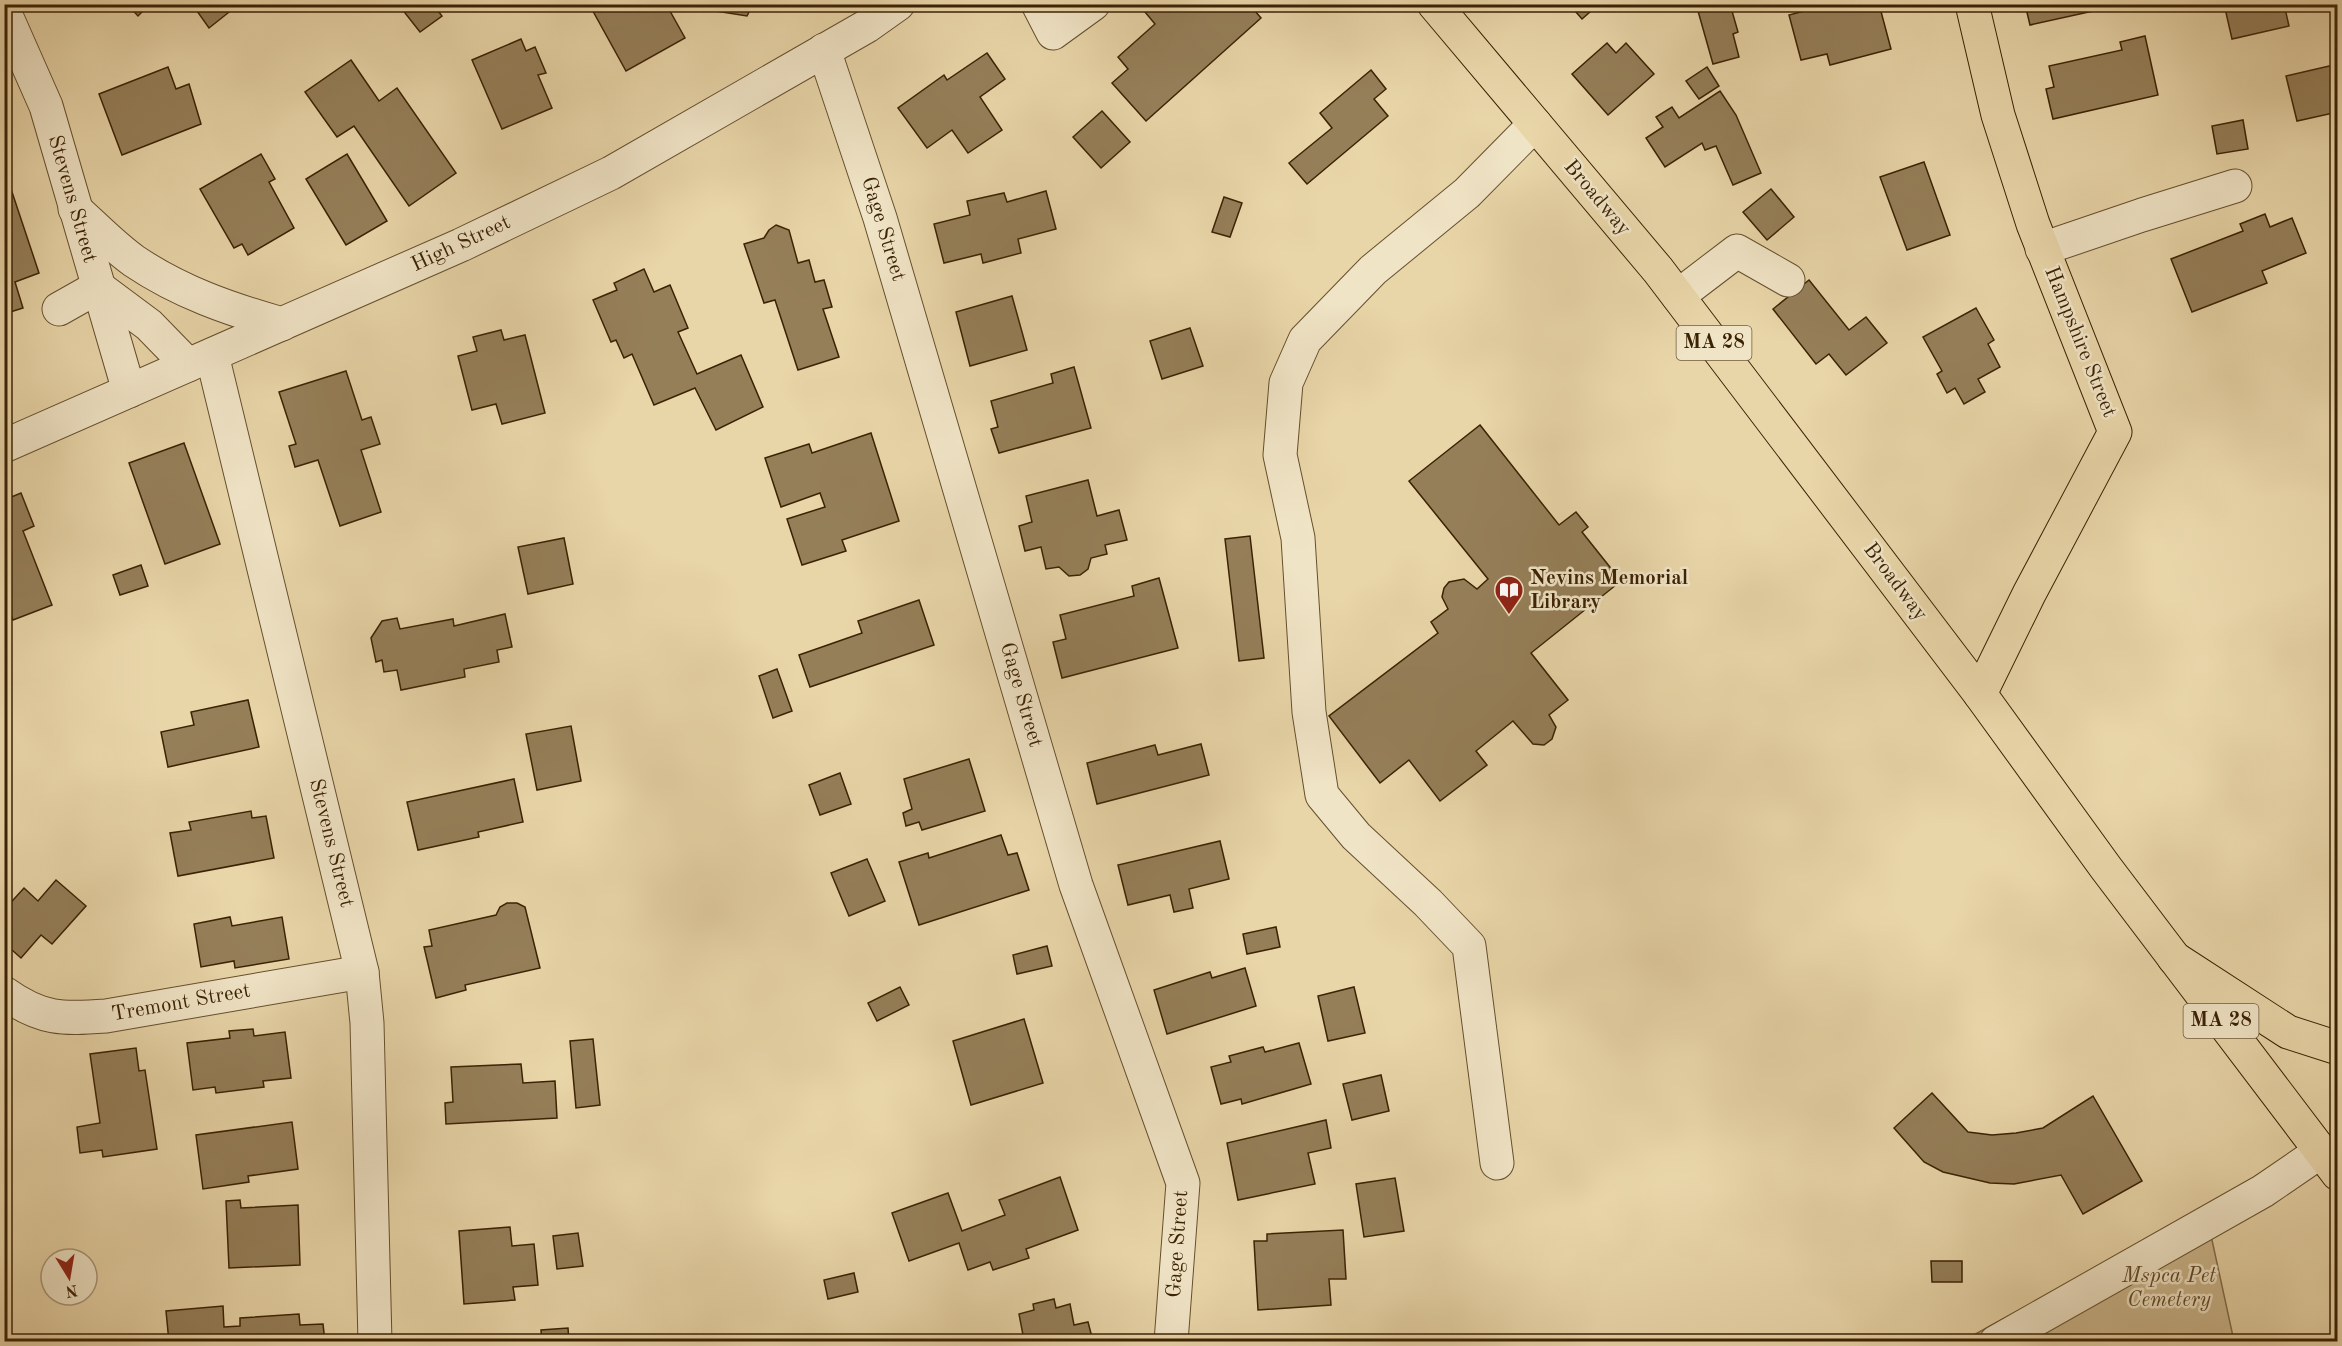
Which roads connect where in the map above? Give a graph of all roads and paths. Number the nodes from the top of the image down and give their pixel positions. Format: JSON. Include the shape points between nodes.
{"nodes":[{"id":1,"x":898,"y":4,"type":"edge"},
{"id":2,"x":1038,"y":4,"type":"edge"},
{"id":3,"x":1094,"y":4,"type":"edge"},
{"id":4,"x":1434,"y":4,"type":"edge"},
{"id":5,"x":1972,"y":4,"type":"edge"},
{"id":6,"x":4,"y":11,"type":"edge"},
{"id":7,"x":824,"y":50,"type":"junction"},
{"id":8,"x":1535,"y":124,"type":"junction"},
{"id":9,"x":2235,"y":186,"type":"dead end"},
{"id":10,"x":75,"y":209,"type":"junction"},
{"id":11,"x":2042,"y":249,"type":"junction"},
{"id":12,"x":1788,"y":280,"type":"dead end"},
{"id":13,"x":98,"y":287,"type":"junction"},
{"id":14,"x":1678,"y":296,"type":"junction"},
{"id":15,"x":59,"y":309,"type":"dead end"},
{"id":16,"x":282,"y":324,"type":"junction"},
{"id":17,"x":200,"y":360,"type":"junction"},
{"id":18,"x":129,"y":391,"type":"junction"},
{"id":19,"x":4,"y":446,"type":"edge"},
{"id":20,"x":1980,"y":694,"type":"junction"},
{"id":21,"x":2174,"y":958,"type":"junction"},
{"id":22,"x":362,"y":972,"type":"junction"},
{"id":23,"x":4,"y":993,"type":"edge"},
{"id":24,"x":2337,"y":1048,"type":"edge"},
{"id":25,"x":1497,"y":1163,"type":"dead end"},
{"id":26,"x":2329,"y":1163,"type":"edge"},
{"id":27,"x":375,"y":1341,"type":"edge"},
{"id":28,"x":1171,"y":1341,"type":"edge"},
{"id":29,"x":1996,"y":1341,"type":"edge"}],
"edges":[{"from":1,"to":7,"type":"street","name":"High Street"},
{"from":2,"to":3,"type":"street","via":[[1053,33]]},
{"from":4,"to":8,"type":"main road","name":"Broadway","number":"MA 28"},
{"from":5,"to":11,"type":"main road","name":"Hampshire Street","via":[[1998,116]]},
{"from":6,"to":10,"type":"street","name":"Stevens Street","via":[[46,106]]},
{"from":7,"to":16,"type":"street","name":"High Street","via":[[611,173]]},
{"from":7,"to":28,"type":"street","name":"Gage Street","via":[[880,218],[1076,885],[1183,1183]]},
{"from":8,"to":14,"type":"main road","name":"Broadway","number":"MA 28"},
{"from":8,"to":25,"type":"street","via":[[1467,193],[1373,270],[1305,340],[1286,383],[1280,455],[1298,538],[1309,712],[1322,795],[1356,836],[1469,946]]},
{"from":9,"to":11,"type":"street"},
{"from":10,"to":13,"type":"street","name":"Stevens Street"},
{"from":10,"to":16,"type":"street","via":[[133,260],[188,293]]},
{"from":11,"to":20,"type":"main road","name":"Hampshire Street","via":[[2115,432]]},
{"from":12,"to":14,"type":"street","via":[[1737,251]]},
{"from":13,"to":15,"type":"street"},
{"from":13,"to":17,"type":"street"},
{"from":13,"to":18,"type":"street","name":"Stevens Street"},
{"from":14,"to":20,"type":"main road","name":"Broadway","number":"MA 28"},
{"from":16,"to":17,"type":"street","name":"High Street"},
{"from":17,"to":18,"type":"street","name":"High Street"},
{"from":17,"to":22,"type":"street","name":"Stevens Street"},
{"from":18,"to":19,"type":"street","name":"High Street"},
{"from":20,"to":21,"type":"main road","name":"Broadway","number":"MA 28"},
{"from":21,"to":24,"type":"main road","via":[[2288,1032]]},
{"from":21,"to":26,"type":"main road","name":"Broadway","number":"MA 28"},
{"from":22,"to":23,"type":"street","name":"Tremont Street","via":[[106,1016],[66,1019],[39,1014]]},
{"from":22,"to":27,"type":"street","name":"Stevens Street","via":[[367,1023]]},
{"from":26,"to":29,"type":"street","via":[[2235,1208]]}]}
